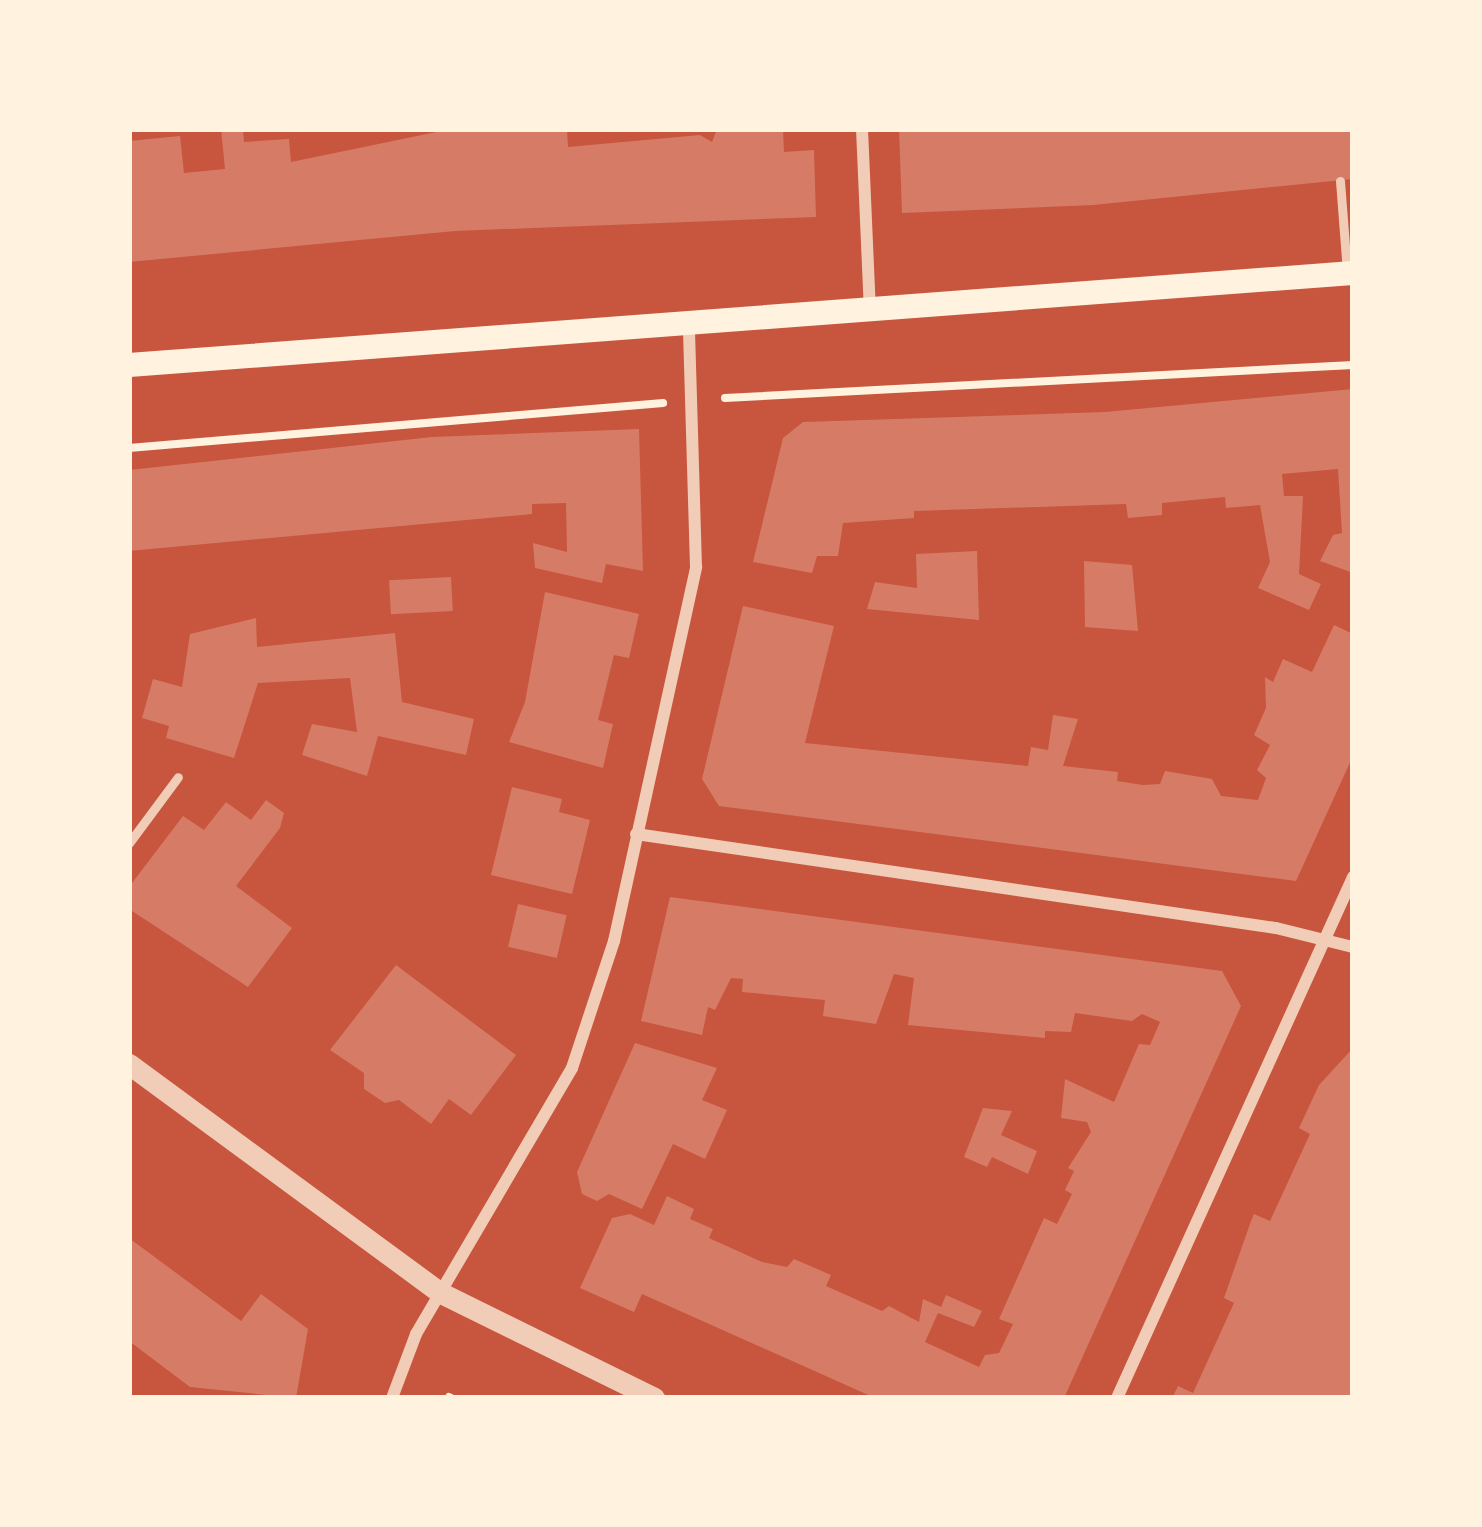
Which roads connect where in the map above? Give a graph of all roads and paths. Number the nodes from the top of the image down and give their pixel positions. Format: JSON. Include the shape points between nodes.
{"nodes":[{"id":1,"x":862,"y":129,"type":"edge"},
{"id":2,"x":1340,"y":181,"type":"dead end"},
{"id":3,"x":1350,"y":273,"type":"edge"},
{"id":4,"x":870,"y":310,"type":"junction"},
{"id":5,"x":689,"y":323,"type":"junction"},
{"id":6,"x":129,"y":365,"type":"edge"},
{"id":7,"x":1353,"y":365,"type":"edge"},
{"id":8,"x":692,"y":400,"type":"junction"},
{"id":9,"x":129,"y":448,"type":"edge"},
{"id":10,"x":178,"y":777,"type":"dead end"},
{"id":11,"x":636,"y":834,"type":"junction"},
{"id":12,"x":129,"y":843,"type":"edge"},
{"id":13,"x":1353,"y":877,"type":"edge"},
{"id":14,"x":1326,"y":941,"type":"junction"},
{"id":15,"x":1353,"y":947,"type":"edge"},
{"id":16,"x":129,"y":1064,"type":"edge"},
{"id":17,"x":439,"y":1292,"type":"junction"},
{"id":18,"x":392,"y":1398,"type":"edge"},
{"id":19,"x":654,"y":1398,"type":"edge"},
{"id":20,"x":1117,"y":1398,"type":"edge"}],
"edges":[{"from":1,"to":4,"type":"street"},
{"from":2,"to":3,"type":"lane"},
{"from":3,"to":4,"type":"main road"},
{"from":4,"to":5,"type":"main road"},
{"from":5,"to":6,"type":"main road"},
{"from":5,"to":8,"type":"street"},
{"from":7,"to":8,"type":"path"},
{"from":8,"to":9,"type":"path"},
{"from":8,"to":11,"type":"street","via":[[696,567]]},
{"from":10,"to":12,"type":"lane"},
{"from":11,"to":14,"type":"street"},
{"from":11,"to":17,"type":"street","via":[[614,941],[572,1068]]},
{"from":13,"to":14,"type":"street"},
{"from":14,"to":15,"type":"street"},
{"from":14,"to":20,"type":"street"},
{"from":16,"to":17,"type":"street"},
{"from":17,"to":18,"type":"street"},
{"from":17,"to":19,"type":"street"}]}
